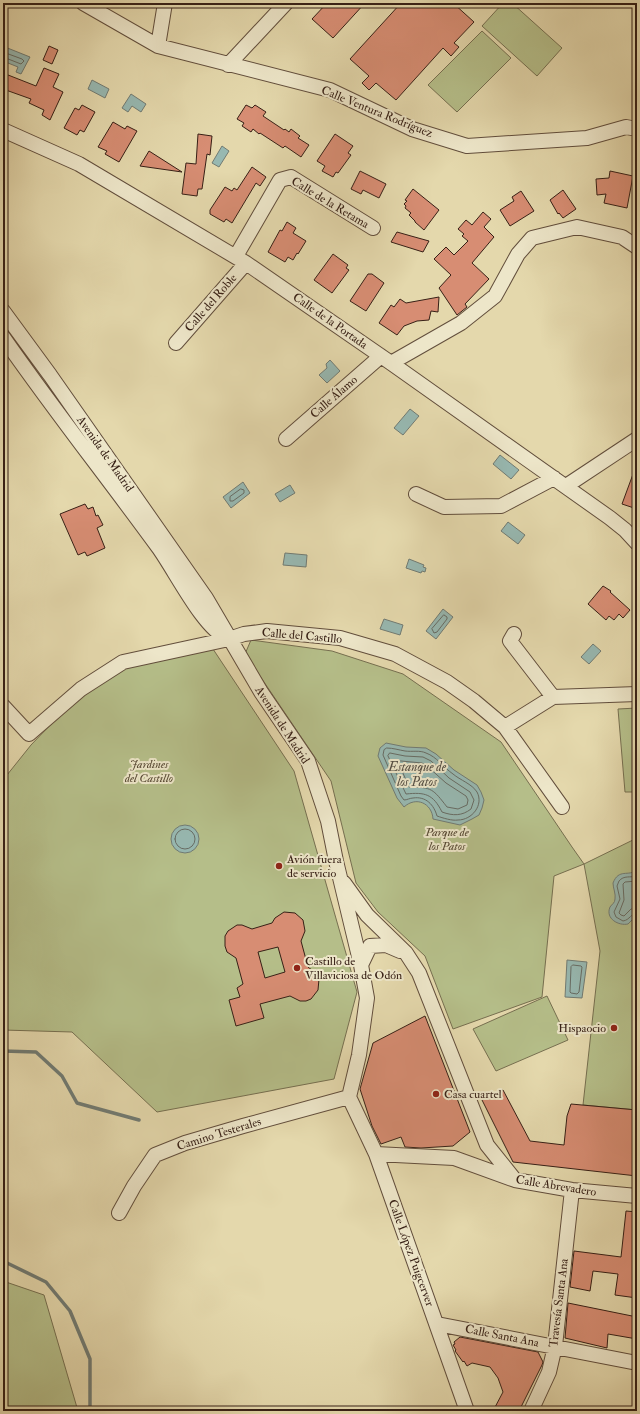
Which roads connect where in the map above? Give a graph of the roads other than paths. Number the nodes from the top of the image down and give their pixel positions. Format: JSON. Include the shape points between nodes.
{"nodes":[{"id":1,"x":83,"y":3,"type":"edge"},
{"id":2,"x":164,"y":3,"type":"edge"},
{"id":3,"x":286,"y":3,"type":"edge"},
{"id":4,"x":158,"y":46,"type":"junction"},
{"id":5,"x":228,"y":65,"type":"junction"},
{"id":6,"x":637,"y":129,"type":"edge"},
{"id":7,"x":3,"y":130,"type":"edge"},
{"id":8,"x":373,"y":228,"type":"dead end"},
{"id":9,"x":637,"y":247,"type":"edge"},
{"id":10,"x":241,"y":260,"type":"junction"},
{"id":11,"x":3,"y":311,"type":"edge"},
{"id":12,"x":3,"y":337,"type":"edge"},
{"id":13,"x":176,"y":343,"type":"dead end"},
{"id":14,"x":386,"y":359,"type":"junction"},
{"id":15,"x":286,"y":439,"type":"dead end"},
{"id":16,"x":637,"y":439,"type":"edge"},
{"id":17,"x":554,"y":478,"type":"junction"},
{"id":18,"x":566,"y":486,"type":"junction"},
{"id":19,"x":416,"y":494,"type":"dead end"},
{"id":20,"x":637,"y":543,"type":"edge"},
{"id":21,"x":514,"y":634,"type":"dead end"},
{"id":22,"x":229,"y":639,"type":"junction"},
{"id":23,"x":637,"y":694,"type":"edge"},
{"id":24,"x":553,"y":696,"type":"junction"},
{"id":25,"x":3,"y":706,"type":"edge"},
{"id":26,"x":505,"y":728,"type":"junction"},
{"id":27,"x":562,"y":807,"type":"dead end"},
{"id":28,"x":341,"y":879,"type":"junction"},
{"id":29,"x":406,"y":953,"type":"junction"},
{"id":30,"x":361,"y":965,"type":"junction"},
{"id":31,"x":349,"y":1097,"type":"junction"},
{"id":32,"x":376,"y":1154,"type":"junction"},
{"id":33,"x":515,"y":1180,"type":"junction"},
{"id":34,"x":572,"y":1190,"type":"junction"},
{"id":35,"x":637,"y":1196,"type":"edge"},
{"id":36,"x":119,"y":1213,"type":"dead end"},
{"id":37,"x":437,"y":1324,"type":"junction"},
{"id":38,"x":555,"y":1346,"type":"junction"},
{"id":39,"x":637,"y":1363,"type":"edge"},
{"id":40,"x":467,"y":1411,"type":"edge"},
{"id":41,"x":531,"y":1411,"type":"edge"}],
"edges":[{"from":1,"to":4,"type":"street","name":"Calle Ventura Rodríguez"},
{"from":2,"to":4,"type":"street"},
{"from":3,"to":5,"type":"street"},
{"from":4,"to":5,"type":"street","name":"Calle Ventura Rodríguez"},
{"from":5,"to":6,"type":"street","name":"Calle Ventura Rodríguez","via":[[330,90],[412,129],[467,146],[587,138],[626,127]]},
{"from":7,"to":10,"type":"street","name":"Calle de la Portada","via":[[79,164]]},
{"from":8,"to":10,"type":"street","name":"Calle de la Retama","via":[[291,177],[280,180]]},
{"from":9,"to":14,"type":"street","name":"Calle Álamo","via":[[622,237],[577,227],[532,238],[518,254],[495,296],[461,322]]},
{"from":10,"to":13,"type":"street","name":"Calle del Roble"},
{"from":10,"to":14,"type":"street","name":"Calle de la Portada"},
{"from":11,"to":22,"type":"street","name":"Avenida de Madrid","via":[[206,598]]},
{"from":12,"to":22,"type":"street","name":"Avenida de Madrid","via":[[159,549],[200,612],[214,630]]},
{"from":14,"to":15,"type":"street","name":"Calle Álamo"},
{"from":14,"to":17,"type":"street","name":"Calle de la Portada"},
{"from":16,"to":18,"type":"street"},
{"from":17,"to":18,"type":"street","name":"Calle de la Portada"},
{"from":17,"to":19,"type":"street","via":[[501,506],[444,506]]},
{"from":18,"to":20,"type":"street","name":"Calle de la Portada","via":[[625,530]]},
{"from":21,"to":24,"type":"street","via":[[510,641]]},
{"from":22,"to":25,"type":"street","name":"Calle del Castillo","via":[[123,662],[81,689],[29,734]]},
{"from":22,"to":26,"type":"street","name":"Calle del Castillo","via":[[267,631],[340,638],[395,654],[447,682]]},
{"from":22,"to":28,"type":"street","name":"Avenida de Madrid","via":[[308,761],[328,821]]},
{"from":23,"to":24,"type":"street"},
{"from":24,"to":26,"type":"street"},
{"from":26,"to":27,"type":"street","name":"Calle del Castillo"},
{"from":28,"to":29,"type":"street","via":[[367,915]]},
{"from":28,"to":30,"type":"street","name":"Avenida de Madrid"},
{"from":29,"to":30,"type":"street","via":[[386,945],[370,946]]},
{"from":29,"to":33,"type":"street","via":[[419,973],[487,1145]]},
{"from":30,"to":31,"type":"street","name":"Avenida de Madrid","via":[[367,998],[360,1055]]},
{"from":31,"to":32,"type":"street","name":"Calle López Puigcerver"},
{"from":31,"to":36,"type":"street","name":"Camino Testerales","via":[[185,1143],[155,1155]]},
{"from":32,"to":33,"type":"street","name":"Calle Abrevadero","via":[[454,1158]]},
{"from":32,"to":37,"type":"street","name":"Calle López Puigcerver"},
{"from":33,"to":34,"type":"street","name":"Calle Abrevadero"},
{"from":34,"to":35,"type":"street","name":"Calle Abrevadero"},
{"from":34,"to":38,"type":"street","name":"Travesía Santa Ana"},
{"from":37,"to":38,"type":"street","name":"Calle Santa Ana"},
{"from":37,"to":40,"type":"street","name":"Calle López Puigcerver"},
{"from":38,"to":39,"type":"street","name":"Calle Santa Ana"},
{"from":38,"to":41,"type":"street","name":"Travesía Santa Ana","via":[[549,1372]]}]}
